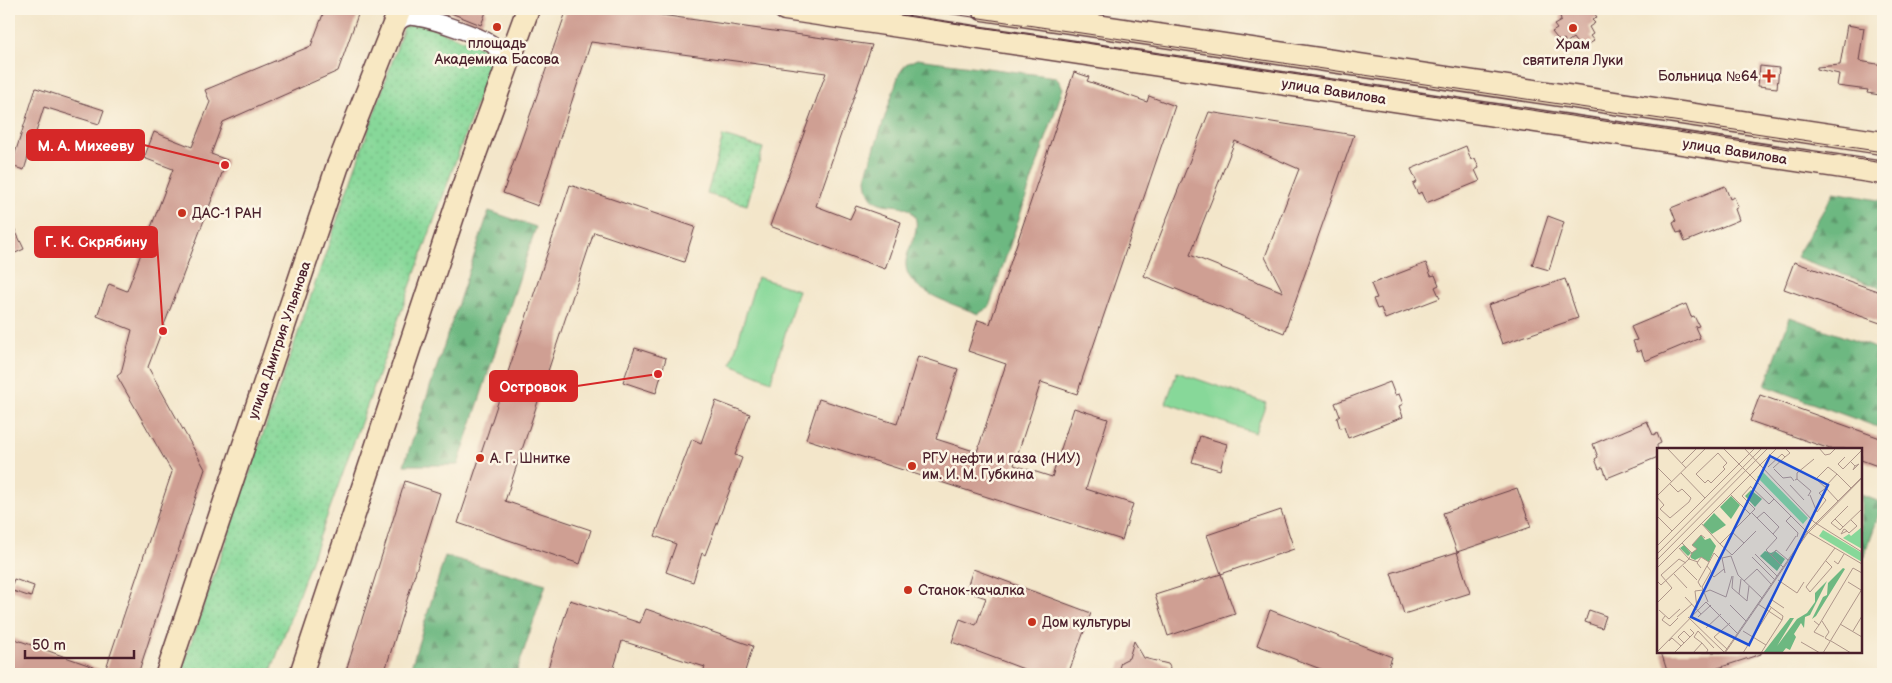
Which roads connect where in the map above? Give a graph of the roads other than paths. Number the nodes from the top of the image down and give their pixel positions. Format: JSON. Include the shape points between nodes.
{"nodes":[{"id":1,"x":400,"y":9,"type":"edge"},
{"id":2,"x":528,"y":9,"type":"edge"},
{"id":3,"x":785,"y":9,"type":"edge"},
{"id":4,"x":984,"y":9,"type":"edge"},
{"id":5,"x":392,"y":32,"type":"junction"},
{"id":6,"x":506,"y":69,"type":"junction"},
{"id":7,"x":1883,"y":143,"type":"edge"},
{"id":8,"x":1883,"y":173,"type":"edge"},
{"id":9,"x":167,"y":674,"type":"edge"},
{"id":10,"x":301,"y":674,"type":"edge"}],
"edges":[{"from":1,"to":5,"type":"main road","name":"улица Дмитрия Ульянова"},
{"from":2,"to":6,"type":"main road"},
{"from":3,"to":8,"type":"main road","name":"улица Вавилова"},
{"from":4,"to":7,"type":"main road","name":"улица Вавилова"},
{"from":5,"to":6,"type":"street","via":[[398,22],[408,17],[429,19],[490,43],[500,54]]},
{"from":5,"to":9,"type":"main road","name":"улица Дмитрия Ульянова","via":[[337,168]]},
{"from":6,"to":10,"type":"main road","via":[[460,194]]}]}
